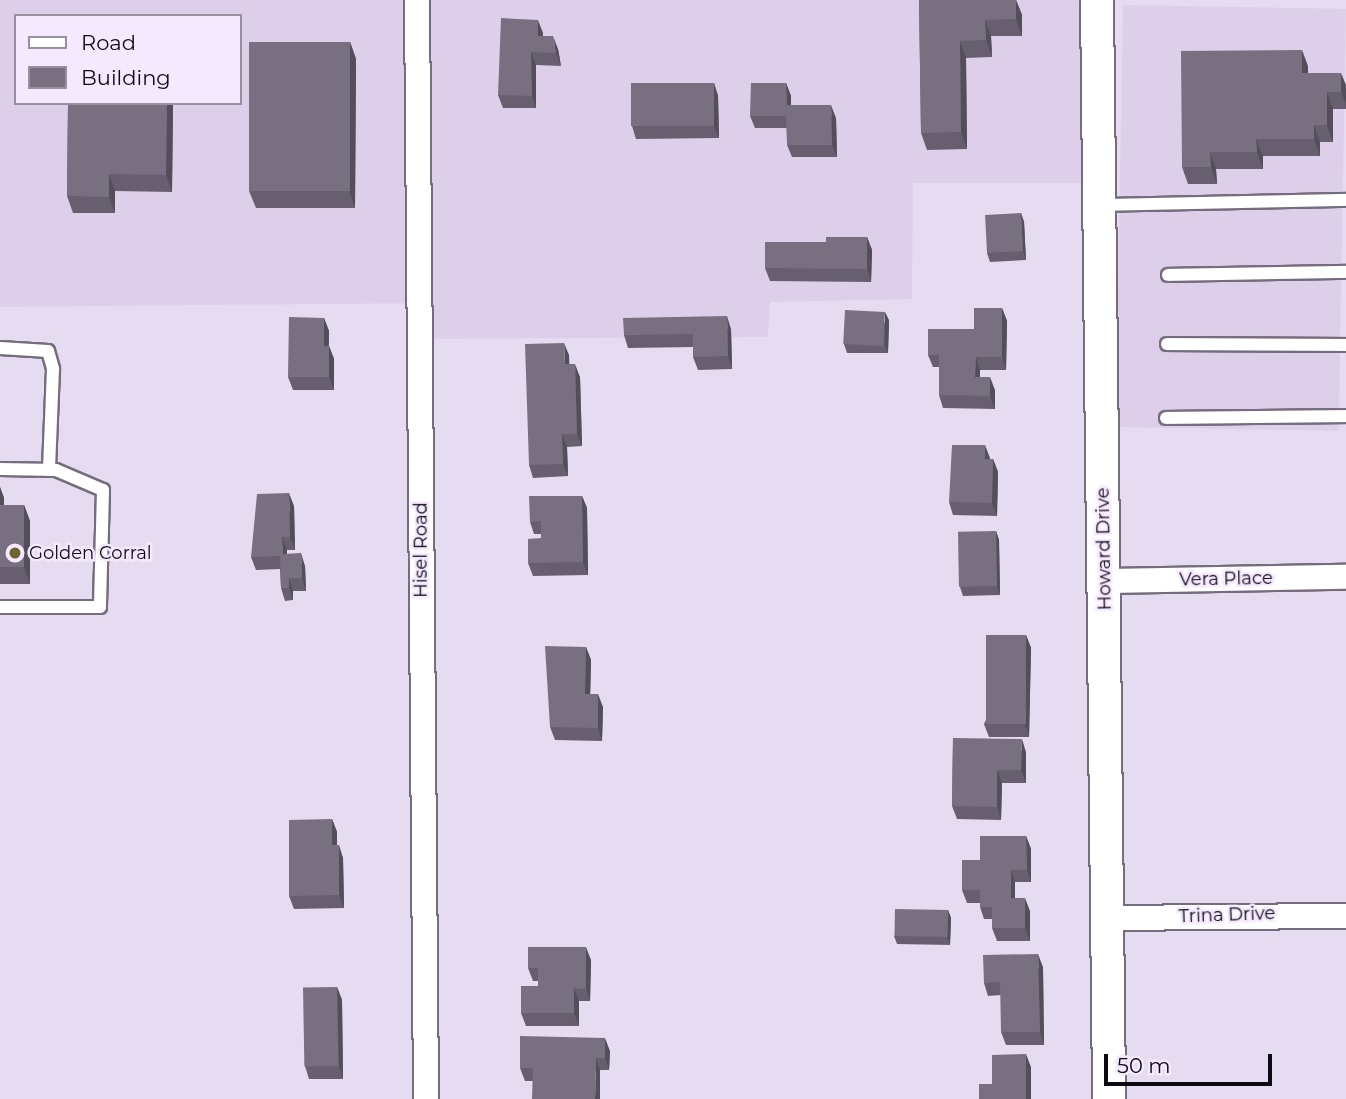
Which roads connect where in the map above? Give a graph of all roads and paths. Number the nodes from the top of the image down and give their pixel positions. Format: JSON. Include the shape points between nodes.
{"nodes":[{"id":1,"x":417,"y":0,"type":"edge"},
{"id":2,"x":1097,"y":0,"type":"edge"},
{"id":3,"x":1346,"y":200,"type":"edge"},
{"id":4,"x":1101,"y":205,"type":"junction"},
{"id":5,"x":1346,"y":272,"type":"edge"},
{"id":6,"x":1168,"y":275,"type":"dead end"},
{"id":7,"x":1167,"y":344,"type":"dead end"},
{"id":8,"x":1346,"y":345,"type":"edge"},
{"id":9,"x":0,"y":348,"type":"edge"},
{"id":10,"x":1346,"y":416,"type":"edge"},
{"id":11,"x":1166,"y":418,"type":"dead end"},
{"id":12,"x":0,"y":469,"type":"edge"},
{"id":13,"x":49,"y":470,"type":"junction"},
{"id":14,"x":1346,"y":577,"type":"edge"},
{"id":15,"x":1106,"y":582,"type":"junction"},
{"id":16,"x":0,"y":607,"type":"edge"},
{"id":17,"x":1346,"y":916,"type":"edge"},
{"id":18,"x":1108,"y":918,"type":"junction"},
{"id":19,"x":426,"y":1099,"type":"edge"},
{"id":20,"x":1110,"y":1099,"type":"edge"}],
"edges":[{"from":1,"to":19,"type":"street","name":"Hisel Road"},
{"from":2,"to":4,"type":"street","name":"Howard Drive"},
{"from":3,"to":4,"type":"lane"},
{"from":4,"to":15,"type":"street","name":"Howard Drive"},
{"from":5,"to":6,"type":"lane"},
{"from":7,"to":8,"type":"lane"},
{"from":9,"to":13,"type":"lane","via":[[48,351],[53,369]]},
{"from":10,"to":11,"type":"lane"},
{"from":12,"to":13,"type":"lane"},
{"from":13,"to":16,"type":"lane","via":[[103,490],[100,607]]},
{"from":14,"to":15,"type":"street","name":"Vera Place"},
{"from":15,"to":18,"type":"street","name":"Howard Drive"},
{"from":17,"to":18,"type":"street","name":"Trina Drive"},
{"from":18,"to":20,"type":"street","name":"Howard Drive"}]}
